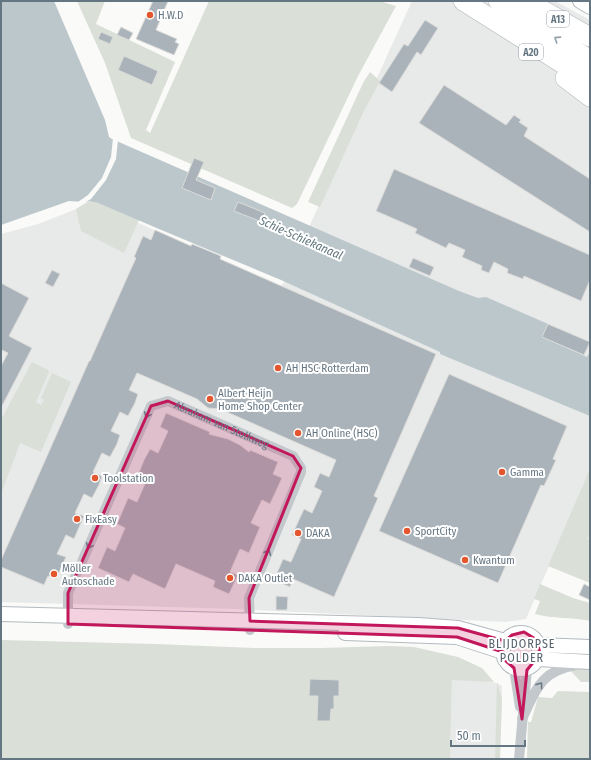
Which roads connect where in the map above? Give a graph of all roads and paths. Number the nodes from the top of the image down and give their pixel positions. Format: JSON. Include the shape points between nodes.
{"nodes":[{"id":1,"x":498,"y":1,"type":"edge"},
{"id":2,"x":527,"y":1,"type":"edge"},
{"id":3,"x":580,"y":1,"type":"edge"},
{"id":4,"x":468,"y":4,"type":"edge"},
{"id":5,"x":590,"y":7,"type":"edge"},
{"id":6,"x":590,"y":37,"type":"edge"},
{"id":7,"x":590,"y":60,"type":"edge"},
{"id":8,"x":590,"y":82,"type":"edge"},
{"id":9,"x":590,"y":97,"type":"edge"},
{"id":10,"x":1,"y":614,"type":"edge"},
{"id":11,"x":68,"y":620,"type":"junction"},
{"id":12,"x":1,"y":622,"type":"edge"},
{"id":13,"x":250,"y":625,"type":"junction"},
{"id":14,"x":539,"y":645,"type":"junction"},
{"id":15,"x":504,"y":646,"type":"junction"},
{"id":16,"x":590,"y":647,"type":"edge"},
{"id":17,"x":538,"y":659,"type":"junction"},
{"id":18,"x":590,"y":663,"type":"edge"},
{"id":19,"x":520,"y":668,"type":"junction"},
{"id":20,"x":522,"y":719,"type":"junction"},
{"id":21,"x":519,"y":759,"type":"edge"}],
"edges":[{"from":7,"to":1,"type":"highway","number":"A20","one_way":true},
{"from":2,"to":6,"type":"highway","number":"A13"},
{"from":3,"to":5,"type":"street"},
{"from":4,"to":8,"type":"highway","number":"A20"},
{"from":4,"to":9,"type":"highway","number":"A20"},
{"from":10,"to":11,"type":"street"},
{"from":11,"to":12,"type":"street"},
{"from":11,"to":13,"type":"street"},
{"from":13,"to":11,"type":"street","name":"Abraham van Stolkweg","one_way":true,"via":[[249,598],[301,468],[293,456],[168,401],[151,406],[68,593]]},
{"from":13,"to":15,"type":"street","via":[[418,625],[458,628]]},
{"from":14,"to":15,"type":"street","via":[[533,636],[524,632],[512,635]]},
{"from":14,"to":16,"type":"street"},
{"from":14,"to":17,"type":"street"},
{"from":15,"to":19,"type":"street","via":[[506,661]]},
{"from":17,"to":18,"type":"street"},
{"from":17,"to":19,"type":"street","via":[[533,665]]},
{"from":20,"to":18,"type":"street","one_way":true,"via":[[540,683],[553,672],[565,667]]},
{"from":19,"to":20,"type":"street","via":[[515,682]]},
{"from":20,"to":21,"type":"street"}]}
